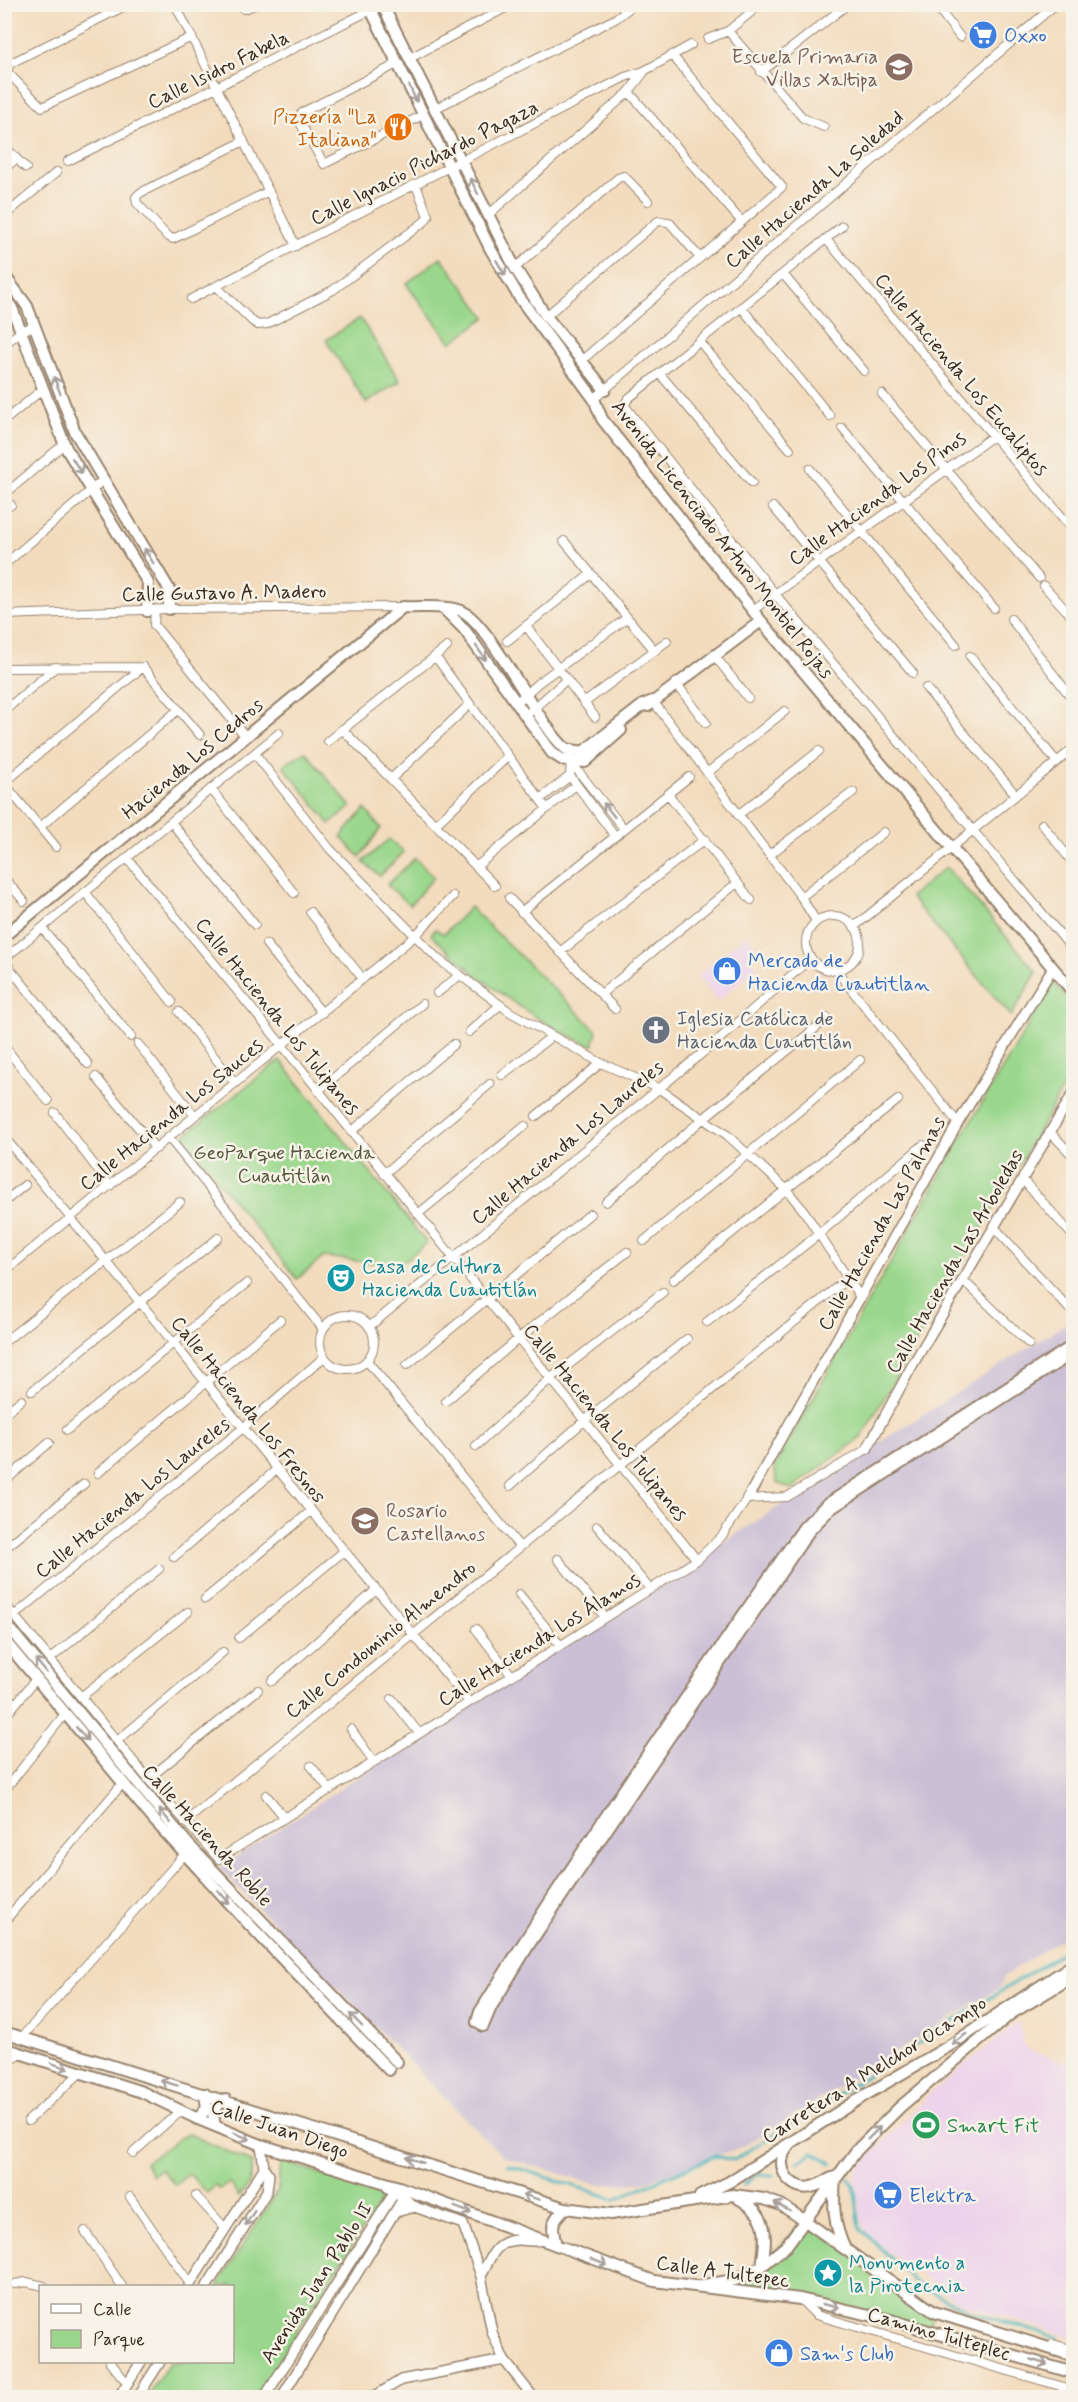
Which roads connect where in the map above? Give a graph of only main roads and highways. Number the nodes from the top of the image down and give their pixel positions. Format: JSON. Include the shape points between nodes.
{"nodes":[{"id":1,"x":383,"y":5,"type":"edge"},
{"id":2,"x":370,"y":8,"type":"edge"},
{"id":3,"x":4,"y":275,"type":"edge"},
{"id":4,"x":4,"y":297,"type":"edge"},
{"id":5,"x":605,"y":390,"type":"road end"},
{"id":6,"x":403,"y":607,"type":"joint"},
{"id":7,"x":443,"y":608,"type":"junction"},
{"id":8,"x":169,"y":609,"type":"road end"},
{"id":9,"x":151,"y":611,"type":"road end"},
{"id":10,"x":760,"y":621,"type":"junction"},
{"id":11,"x":571,"y":756,"type":"junction"},
{"id":12,"x":4,"y":936,"type":"edge"},
{"id":13,"x":1074,"y":993,"type":"edge"},
{"id":14,"x":1074,"y":1345,"type":"edge"},
{"id":15,"x":1074,"y":1353,"type":"edge"},
{"id":16,"x":4,"y":1622,"type":"edge"},
{"id":17,"x":4,"y":1640,"type":"edge"},
{"id":18,"x":1074,"y":1964,"type":"edge"},
{"id":19,"x":1074,"y":1976,"type":"edge"},
{"id":20,"x":4,"y":2032,"type":"edge"},
{"id":21,"x":4,"y":2048,"type":"edge"},
{"id":22,"x":205,"y":2094,"type":"junction"},
{"id":23,"x":226,"y":2100,"type":"junction"},
{"id":24,"x":198,"y":2119,"type":"junction"},
{"id":25,"x":214,"y":2125,"type":"junction"},
{"id":26,"x":795,"y":2140,"type":"junction"},
{"id":27,"x":835,"y":2176,"type":"junction"},
{"id":28,"x":402,"y":2194,"type":"junction"},
{"id":29,"x":733,"y":2195,"type":"junction"},
{"id":30,"x":691,"y":2200,"type":"junction"},
{"id":31,"x":415,"y":2207,"type":"road end"},
{"id":32,"x":565,"y":2208,"type":"junction"},
{"id":33,"x":804,"y":2220,"type":"junction"},
{"id":34,"x":556,"y":2245,"type":"junction"},
{"id":35,"x":846,"y":2251,"type":"junction"},
{"id":36,"x":762,"y":2266,"type":"junction"},
{"id":37,"x":691,"y":2287,"type":"junction"},
{"id":38,"x":1074,"y":2356,"type":"edge"},
{"id":39,"x":1074,"y":2373,"type":"edge"}],
"edges":[{"from":5,"to":1,"type":"main road","name":"Avenida Licenciado Arturo Montiel Rojas","one_way":true,"via":[[546,316],[515,268]]},
{"from":2,"to":10,"type":"main road","name":"Avenida Licenciado Arturo Montiel Rojas","one_way":true,"via":[[490,250],[519,297],[594,399],[602,419]]},
{"from":8,"to":3,"type":"main road","one_way":true,"via":[[169,589],[75,432],[27,306]]},
{"from":4,"to":9,"type":"main road","one_way":true,"via":[[12,308],[64,444],[148,583]]},
{"from":6,"to":7,"type":"main road","name":"Calle Gustavo A. Madero"},
{"from":6,"to":12,"type":"main road","name":"Hacienda Los Cedros"},
{"from":7,"to":11,"type":"main road","one_way":true,"via":[[464,630],[552,753]]},
{"from":7,"to":11,"type":"main road","name":"Calle Gustavo A. Madero","via":[[468,615]]},
{"from":10,"to":11,"type":"main road","via":[[583,752]]},
{"from":10,"to":13,"type":"main road","name":"Avenida Licenciado Arturo Montiel Rojas"},
{"from":14,"to":15,"type":"main road","via":[[826,1505],[804,1527],[634,1773],[524,1940],[477,2022],[483,2026],[530,1943],[809,1531],[830,1509]]},
{"from":17,"to":16,"type":"main road","name":"Calle Hacienda Roble","one_way":true,"via":[[185,1854],[393,2066],[188,1844]]},
{"from":18,"to":26,"type":"main road","name":"Carretera A Melchor Ocampo","one_way":true},
{"from":27,"to":19,"type":"main road","name":"Carretera A Melchor Ocampo","one_way":true,"via":[[900,2107],[993,2028]]},
{"from":22,"to":20,"type":"main road","name":"Calle Juan Diego","one_way":true},
{"from":21,"to":24,"type":"main road","name":"Calle Juan Diego","one_way":true,"via":[[142,2092]]},
{"from":22,"to":23,"type":"main road","name":"Calle Juan Diego"},
{"from":22,"to":24,"type":"main road","via":[[207,2108]]},
{"from":23,"to":25,"type":"main road","via":[[214,2111]]},
{"from":32,"to":23,"type":"main road","name":"Calle Juan Diego","one_way":true},
{"from":24,"to":25,"type":"main road","name":"Calle Juan Diego"},
{"from":25,"to":28,"type":"main road","name":"Calle Juan Diego","one_way":true,"via":[[261,2145],[381,2181]]},
{"from":26,"to":27,"type":"main road","via":[[783,2152],[780,2163],[788,2179],[800,2187],[813,2187]]},
{"from":26,"to":30,"type":"main road","name":"Carretera A Melchor Ocampo","via":[[729,2182]]},
{"from":27,"to":33,"type":"main road","name":"Carretera A Melchor Ocampo"},
{"from":27,"to":35,"type":"main road","via":[[833,2215]]},
{"from":28,"to":31,"type":"main road"},
{"from":28,"to":34,"type":"main road","name":"Calle A Tultepec","one_way":true},
{"from":29,"to":30,"type":"main road"},
{"from":33,"to":29,"type":"main road","one_way":true,"via":[[764,2199]]},
{"from":29,"to":36,"type":"main road","via":[[753,2206],[761,2218],[766,2237]]},
{"from":30,"to":32,"type":"main road","via":[[610,2214]]},
{"from":32,"to":34,"type":"main road","via":[[554,2219]]},
{"from":33,"to":35,"type":"main road"},
{"from":33,"to":36,"type":"main road","name":"Carretera A Melchor Ocampo","via":[[786,2246]]},
{"from":34,"to":37,"type":"main road","name":"Calle A Tultepec","one_way":true,"via":[[654,2282]]},
{"from":35,"to":38,"type":"main road","via":[[934,2312]]},
{"from":36,"to":37,"type":"main road","name":"Carretera A Melchor Ocampo","via":[[735,2280]]},
{"from":37,"to":39,"type":"main road","name":"Calle A Tultepec","one_way":true,"via":[[800,2299],[887,2319]]}]}
